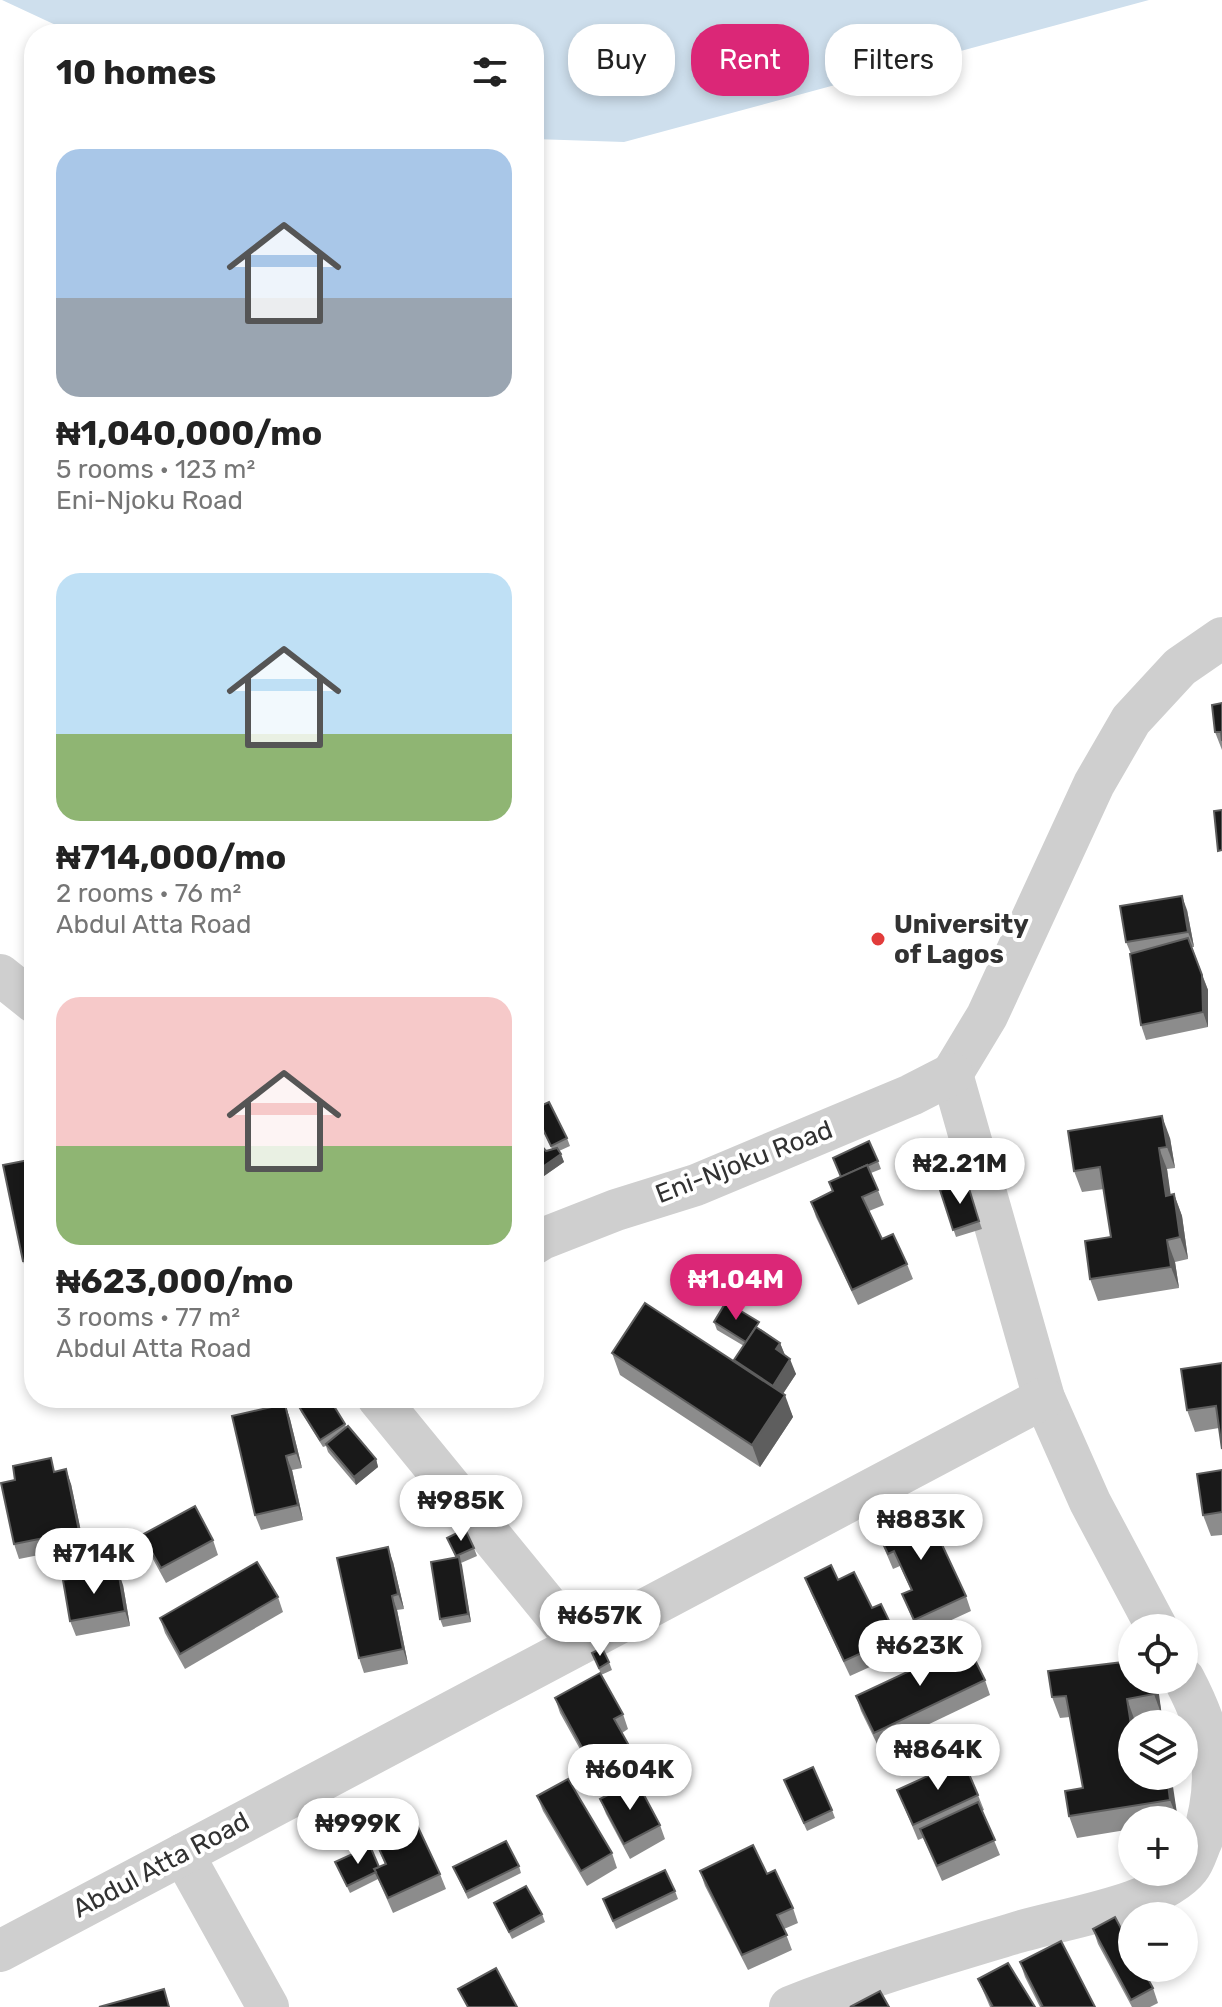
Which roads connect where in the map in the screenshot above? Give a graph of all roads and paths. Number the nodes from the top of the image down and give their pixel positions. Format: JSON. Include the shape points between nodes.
{"nodes":[{"id":1,"x":1222,"y":638,"type":"edge"},
{"id":2,"x":0,"y":975,"type":"edge"},
{"id":3,"x":24,"y":994,"type":"edge"},
{"id":4,"x":952,"y":1074,"type":"junction"},
{"id":5,"x":544,"y":1238,"type":"edge"},
{"id":6,"x":1044,"y":1398,"type":"junction"},
{"id":7,"x":386,"y":1408,"type":"edge"},
{"id":8,"x":1150,"y":1614,"type":"edge"},
{"id":9,"x":579,"y":1644,"type":"junction"},
{"id":10,"x":1191,"y":1694,"type":"edge"},
{"id":11,"x":183,"y":1854,"type":"junction"},
{"id":12,"x":0,"y":1951,"type":"edge"},
{"id":13,"x":268,"y":2007,"type":"edge"},
{"id":14,"x":790,"y":2007,"type":"edge"}],
"edges":[{"from":1,"to":4,"type":"street","via":[[1180,667],[1131,720],[1094,784],[987,1016]]},
{"from":2,"to":3,"type":"street"},
{"from":4,"to":5,"type":"street","name":"Eni-Njoku Road","via":[[696,1185]]},
{"from":4,"to":6,"type":"street"},
{"from":6,"to":8,"type":"street","via":[[1090,1502]]},
{"from":6,"to":9,"type":"street","name":"Abdul Atta Road"},
{"from":7,"to":9,"type":"street"},
{"from":9,"to":11,"type":"street","name":"Abdul Atta Road"},
{"from":10,"to":14,"type":"street","via":[[1213,1742],[1218,1785],[1189,1868],[1165,1888],[854,1982]]},
{"from":11,"to":12,"type":"street","name":"Abdul Atta Road"},
{"from":11,"to":13,"type":"street"}]}
